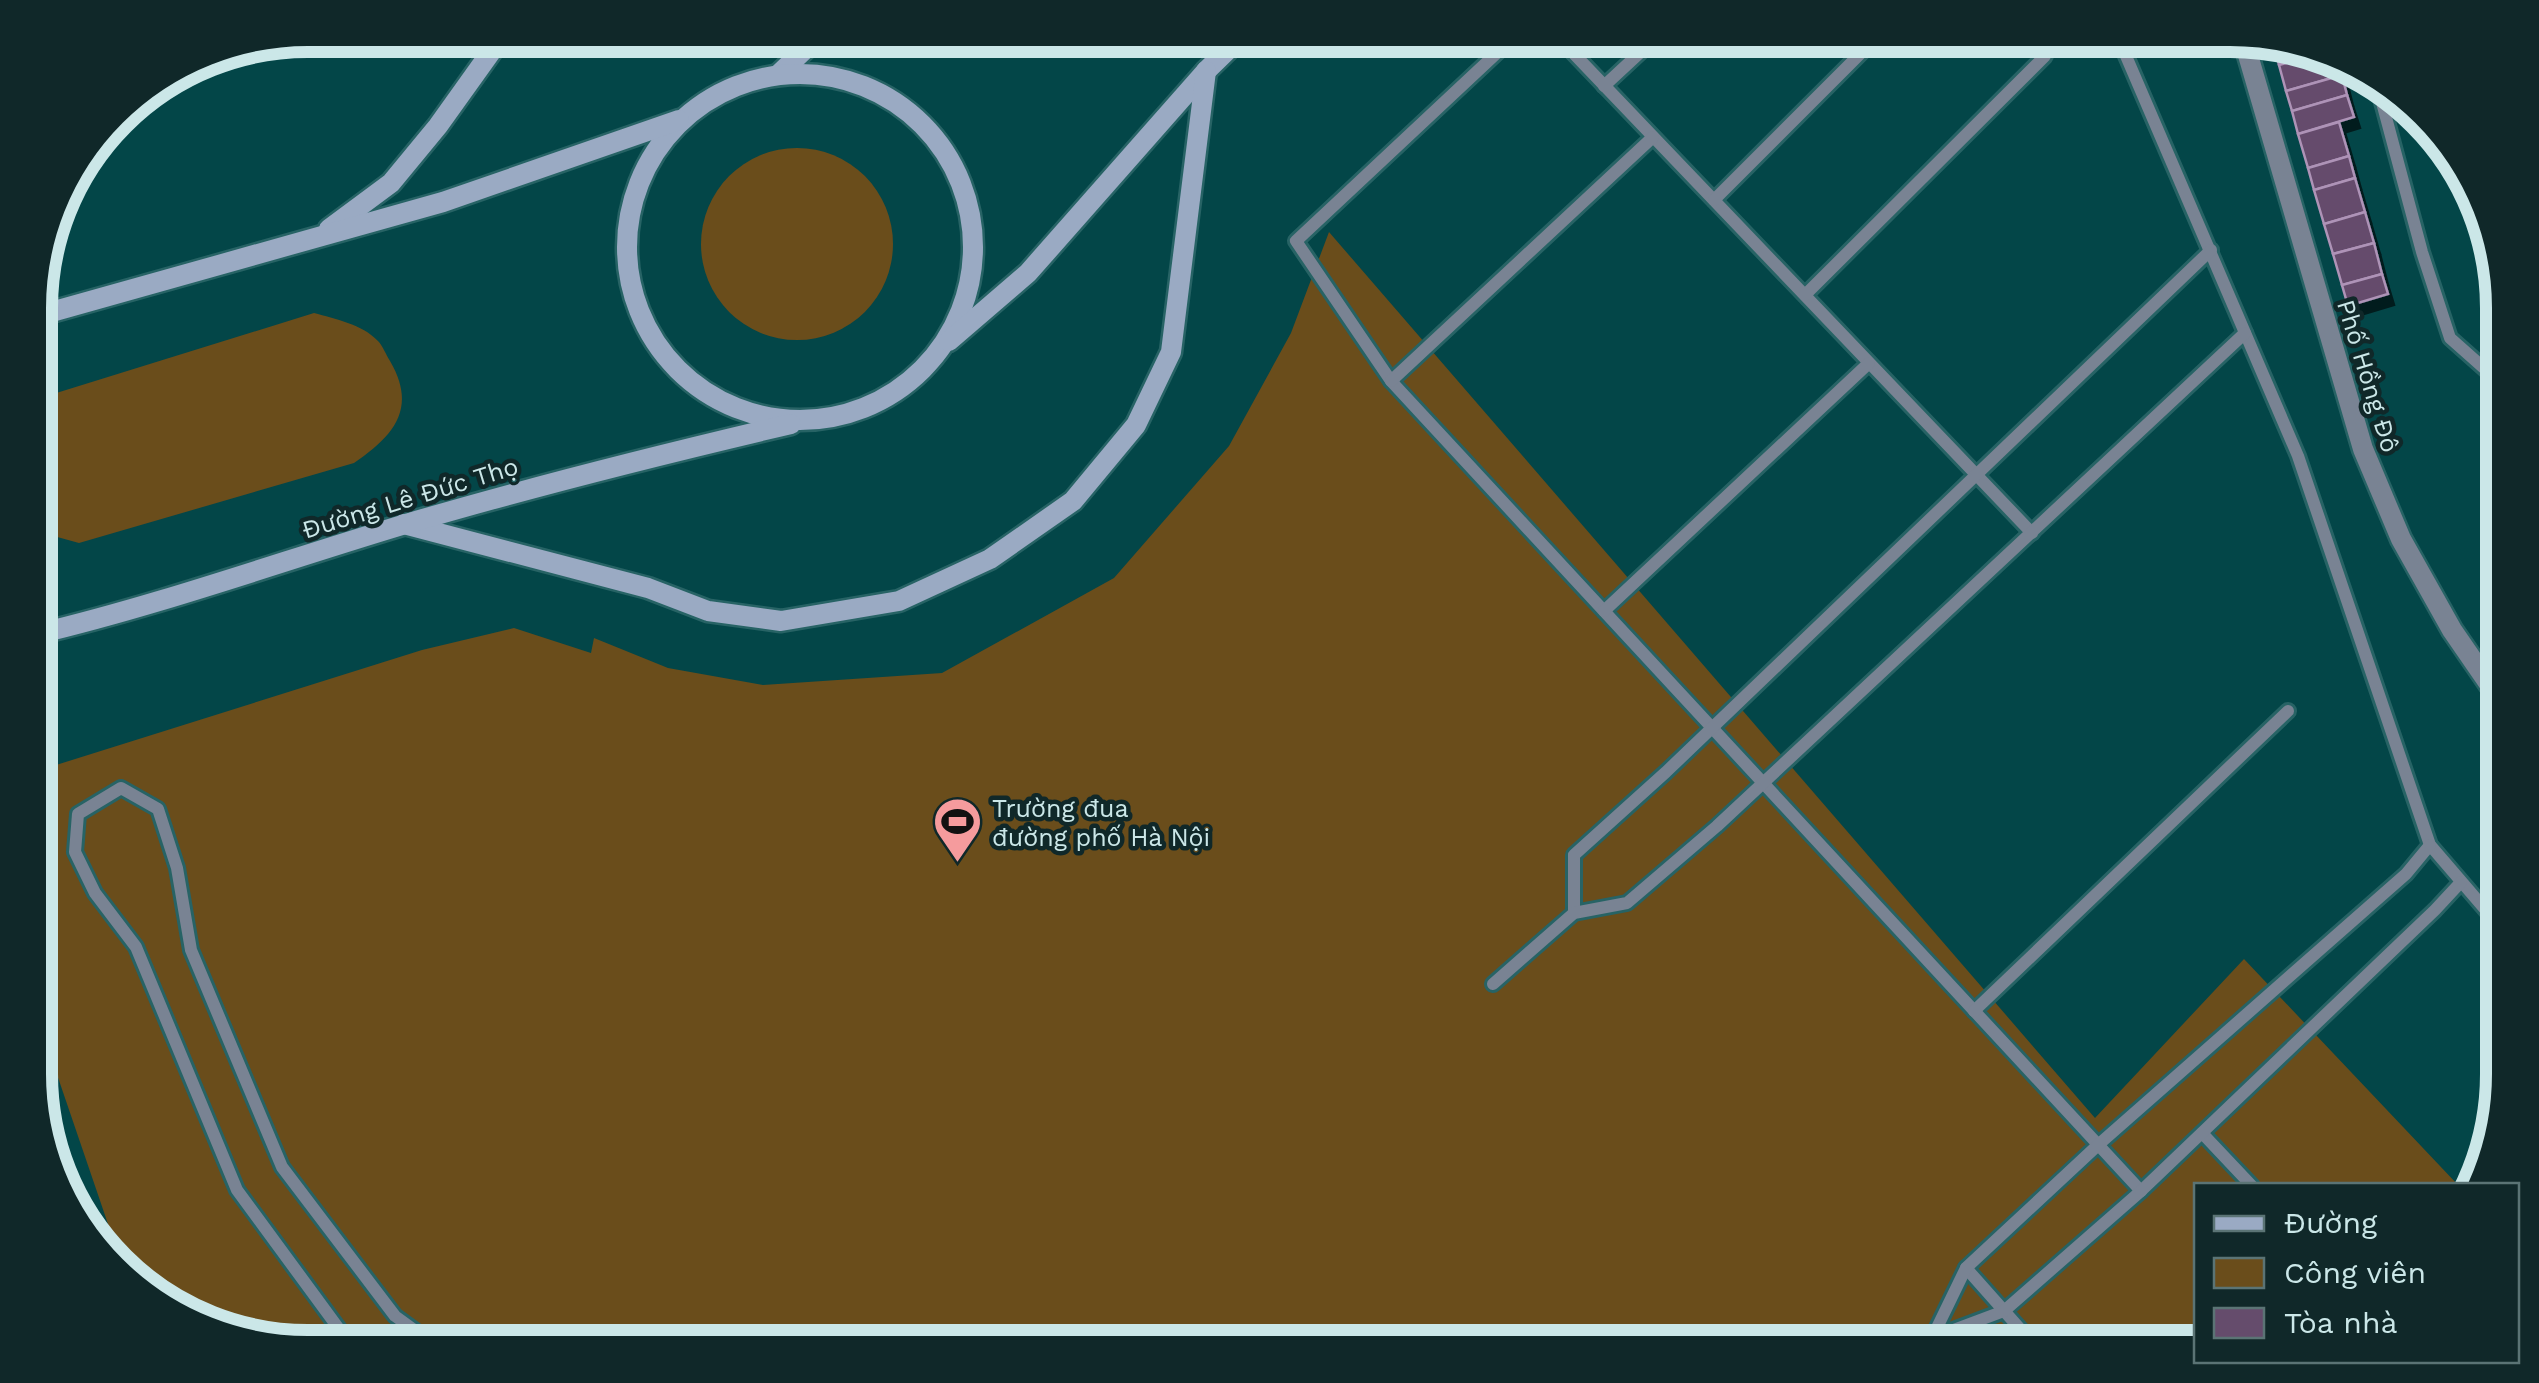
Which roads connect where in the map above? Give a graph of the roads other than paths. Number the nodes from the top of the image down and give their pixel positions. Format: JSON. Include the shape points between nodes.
{"nodes":[{"id":1,"x":491,"y":52,"type":"edge"},
{"id":2,"x":802,"y":52,"type":"edge"},
{"id":3,"x":1226,"y":52,"type":"edge"},
{"id":4,"x":1498,"y":52,"type":"edge"},
{"id":5,"x":1572,"y":52,"type":"edge"},
{"id":6,"x":1640,"y":52,"type":"edge"},
{"id":7,"x":1861,"y":52,"type":"edge"},
{"id":8,"x":2124,"y":52,"type":"edge"},
{"id":9,"x":2248,"y":54,"type":"edge"},
{"id":10,"x":2045,"y":56,"type":"dead end"},
{"id":11,"x":1206,"y":71,"type":"junction"},
{"id":12,"x":780,"y":73,"type":"junction"},
{"id":13,"x":1604,"y":86,"type":"junction"},
{"id":14,"x":2382,"y":102,"type":"edge"},
{"id":15,"x":679,"y":120,"type":"junction"},
{"id":16,"x":1654,"y":137,"type":"junction"},
{"id":17,"x":1714,"y":200,"type":"junction"},
{"id":18,"x":316,"y":239,"type":"junction"},
{"id":19,"x":2211,"y":250,"type":"junction"},
{"id":20,"x":1805,"y":296,"type":"junction"},
{"id":21,"x":53,"y":312,"type":"edge"},
{"id":22,"x":2245,"y":333,"type":"junction"},
{"id":23,"x":944,"y":345,"type":"junction"},
{"id":24,"x":1870,"y":363,"type":"junction"},
{"id":25,"x":2486,"y":369,"type":"edge"},
{"id":26,"x":1392,"y":381,"type":"junction"},
{"id":27,"x":800,"y":422,"type":"junction"},
{"id":28,"x":1976,"y":474,"type":"junction"},
{"id":29,"x":404,"y":524,"type":"junction"},
{"id":30,"x":2032,"y":533,"type":"junction"},
{"id":31,"x":1604,"y":612,"type":"junction"},
{"id":32,"x":53,"y":630,"type":"edge"},
{"id":33,"x":2486,"y":678,"type":"edge"},
{"id":34,"x":2288,"y":711,"type":"dead end"},
{"id":35,"x":1711,"y":727,"type":"junction"},
{"id":36,"x":1764,"y":784,"type":"junction"},
{"id":37,"x":2430,"y":845,"type":"junction"},
{"id":38,"x":2460,"y":882,"type":"junction"},
{"id":39,"x":2486,"y":910,"type":"edge"},
{"id":40,"x":1574,"y":912,"type":"junction"},
{"id":41,"x":1493,"y":984,"type":"dead end"},
{"id":42,"x":1974,"y":1011,"type":"junction"},
{"id":43,"x":2202,"y":1132,"type":"junction"},
{"id":44,"x":2098,"y":1146,"type":"junction"},
{"id":45,"x":2249,"y":1183,"type":"edge"},
{"id":46,"x":2141,"y":1191,"type":"junction"},
{"id":47,"x":1966,"y":1268,"type":"junction"},
{"id":48,"x":2004,"y":1312,"type":"junction"},
{"id":49,"x":341,"y":1330,"type":"edge"},
{"id":50,"x":414,"y":1330,"type":"edge"},
{"id":51,"x":1933,"y":1330,"type":"edge"},
{"id":52,"x":1959,"y":1330,"type":"edge"},
{"id":53,"x":2020,"y":1330,"type":"edge"}],
"edges":[{"from":1,"to":18,"type":"main road","via":[[391,183]]},
{"from":2,"to":12,"type":"main road"},
{"from":3,"to":11,"type":"main road"},
{"from":4,"to":26,"type":"lane","via":[[1296,241]]},
{"from":5,"to":13,"type":"lane"},
{"from":6,"to":13,"type":"lane"},
{"from":7,"to":17,"type":"lane"},
{"from":8,"to":19,"type":"lane"},
{"from":9,"to":33,"type":"street","name":"Phố Hồng Đô","via":[[2362,449],[2400,539]]},
{"from":10,"to":20,"type":"lane"},
{"from":11,"to":23,"type":"main road","via":[[1028,273]]},
{"from":11,"to":29,"type":"main road","via":[[1171,352],[1136,425],[1073,501],[990,559],[899,600],[780,621],[708,611],[648,588]]},
{"from":12,"to":15,"type":"main road","via":[[726,88]]},
{"from":12,"to":23,"type":"main road","via":[[836,76],[888,96],[932,133],[961,182],[973,237],[968,294]]},
{"from":13,"to":16,"type":"lane"},
{"from":14,"to":25,"type":"lane","via":[[2450,338]]},
{"from":15,"to":18,"type":"main road"},
{"from":15,"to":27,"type":"main road","via":[[644,168],[627,224],[636,302],[651,339],[690,383],[742,412]]},
{"from":16,"to":17,"type":"lane"},
{"from":16,"to":26,"type":"lane"},
{"from":17,"to":20,"type":"lane"},
{"from":18,"to":21,"type":"main road"},
{"from":19,"to":22,"type":"lane"},
{"from":19,"to":28,"type":"lane"},
{"from":20,"to":24,"type":"lane"},
{"from":22,"to":30,"type":"lane"},
{"from":22,"to":37,"type":"lane","via":[[2298,456]]},
{"from":23,"to":27,"type":"main road","via":[[905,386],[855,413]]},
{"from":24,"to":28,"type":"lane"},
{"from":24,"to":31,"type":"lane"},
{"from":26,"to":31,"type":"lane"},
{"from":27,"to":29,"type":"main road","name":"Đường Lê Đức Thọ"},
{"from":28,"to":30,"type":"lane"},
{"from":28,"to":35,"type":"lane"},
{"from":29,"to":32,"type":"main road","name":"Đường Lê Đức Thọ"},
{"from":30,"to":36,"type":"lane"},
{"from":31,"to":35,"type":"lane"},
{"from":34,"to":42,"type":"lane"},
{"from":35,"to":36,"type":"lane"},
{"from":35,"to":40,"type":"lane","via":[[1574,855]]},
{"from":36,"to":40,"type":"lane","via":[[1628,903]]},
{"from":36,"to":42,"type":"lane"},
{"from":37,"to":38,"type":"lane"},
{"from":37,"to":44,"type":"lane","via":[[2394,885]]},
{"from":38,"to":39,"type":"lane"},
{"from":38,"to":43,"type":"lane"},
{"from":40,"to":41,"type":"lane"},
{"from":42,"to":44,"type":"lane"},
{"from":43,"to":45,"type":"lane"},
{"from":43,"to":46,"type":"lane"},
{"from":44,"to":46,"type":"lane"},
{"from":44,"to":47,"type":"lane"},
{"from":46,"to":48,"type":"lane"},
{"from":47,"to":48,"type":"lane"},
{"from":47,"to":51,"type":"lane"},
{"from":48,"to":52,"type":"lane"},
{"from":48,"to":53,"type":"lane"},
{"from":49,"to":50,"type":"lane","via":[[237,1190],[136,947],[74,852],[78,814],[121,788],[158,809],[177,868],[191,950],[282,1167],[395,1316]]}]}
